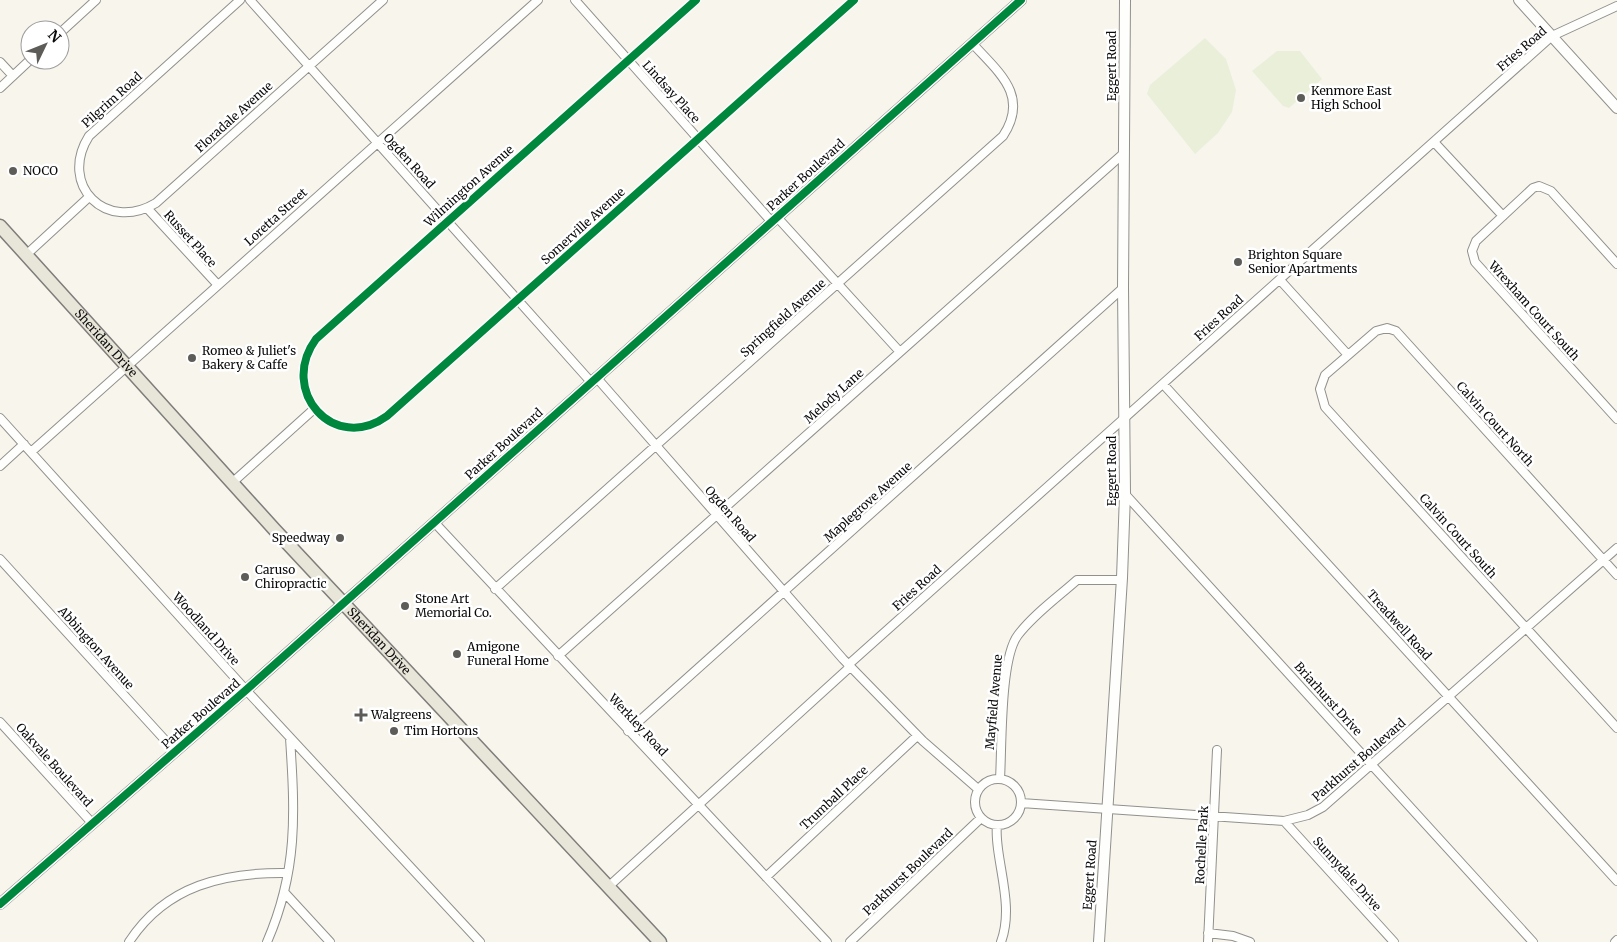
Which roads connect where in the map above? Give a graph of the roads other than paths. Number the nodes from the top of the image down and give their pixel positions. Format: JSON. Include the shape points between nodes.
{"nodes":[{"id":1,"x":96,"y":0,"type":"edge"},
{"id":2,"x":240,"y":0,"type":"edge"},
{"id":3,"x":250,"y":0,"type":"edge"},
{"id":4,"x":383,"y":0,"type":"edge"},
{"id":5,"x":538,"y":0,"type":"edge"},
{"id":6,"x":574,"y":0,"type":"edge"},
{"id":7,"x":696,"y":0,"type":"edge"},
{"id":8,"x":854,"y":0,"type":"edge"},
{"id":9,"x":1021,"y":0,"type":"edge"},
{"id":10,"x":1125,"y":0,"type":"edge"},
{"id":11,"x":1519,"y":0,"type":"edge"},
{"id":12,"x":1617,"y":6,"type":"edge"},
{"id":13,"x":70,"y":24,"type":"edge"},
{"id":14,"x":1552,"y":36,"type":"junction"},
{"id":15,"x":972,"y":43,"type":"junction"},
{"id":16,"x":628,"y":60,"type":"junction"},
{"id":17,"x":0,"y":62,"type":"edge"},
{"id":18,"x":309,"y":66,"type":"junction"},
{"id":19,"x":20,"y":69,"type":"edge"},
{"id":20,"x":13,"y":76,"type":"junction"},
{"id":21,"x":0,"y":88,"type":"edge"},
{"id":22,"x":1617,"y":108,"type":"edge"},
{"id":23,"x":698,"y":139,"type":"junction"},
{"id":24,"x":377,"y":142,"type":"junction"},
{"id":25,"x":1434,"y":142,"type":"junction"},
{"id":26,"x":1124,"y":152,"type":"junction"},
{"id":27,"x":89,"y":197,"type":"junction"},
{"id":28,"x":147,"y":208,"type":"junction"},
{"id":29,"x":1503,"y":216,"type":"junction"},
{"id":30,"x":774,"y":219,"type":"junction"},
{"id":31,"x":447,"y":221,"type":"junction"},
{"id":32,"x":0,"y":226,"type":"edge"},
{"id":33,"x":26,"y":255,"type":"junction"},
{"id":34,"x":1617,"y":264,"type":"edge"},
{"id":35,"x":1280,"y":280,"type":"junction"},
{"id":36,"x":217,"y":284,"type":"junction"},
{"id":37,"x":838,"y":284,"type":"junction"},
{"id":38,"x":1123,"y":288,"type":"junction"},
{"id":39,"x":518,"y":300,"type":"junction"},
{"id":40,"x":900,"y":352,"type":"junction"},
{"id":41,"x":1348,"y":355,"type":"junction"},
{"id":42,"x":127,"y":366,"type":"junction"},
{"id":43,"x":593,"y":380,"type":"junction"},
{"id":44,"x":1163,"y":384,"type":"junction"},
{"id":45,"x":314,"y":409,"type":"junction"},
{"id":46,"x":0,"y":418,"type":"edge"},
{"id":47,"x":1124,"y":419,"type":"junction"},
{"id":48,"x":1617,"y":419,"type":"edge"},
{"id":49,"x":24,"y":444,"type":"junction"},
{"id":50,"x":656,"y":446,"type":"junction"},
{"id":51,"x":31,"y":452,"type":"junction"},
{"id":52,"x":0,"y":466,"type":"edge"},
{"id":53,"x":233,"y":482,"type":"junction"},
{"id":54,"x":1125,"y":494,"type":"junction"},
{"id":55,"x":716,"y":515,"type":"junction"},
{"id":56,"x":434,"y":522,"type":"junction"},
{"id":57,"x":1617,"y":548,"type":"edge"},
{"id":58,"x":0,"y":560,"type":"edge"},
{"id":59,"x":1604,"y":560,"type":"junction"},
{"id":60,"x":1617,"y":575,"type":"edge"},
{"id":61,"x":1122,"y":580,"type":"junction"},
{"id":62,"x":495,"y":589,"type":"junction"},
{"id":63,"x":784,"y":592,"type":"junction"},
{"id":64,"x":343,"y":603,"type":"junction"},
{"id":65,"x":1526,"y":628,"type":"junction"},
{"id":66,"x":558,"y":656,"type":"junction"},
{"id":67,"x":849,"y":666,"type":"junction"},
{"id":68,"x":246,"y":690,"type":"junction"},
{"id":69,"x":1449,"y":696,"type":"junction"},
{"id":70,"x":0,"y":722,"type":"edge"},
{"id":71,"x":1617,"y":728,"type":"edge"},
{"id":72,"x":628,"y":731,"type":"junction"},
{"id":73,"x":917,"y":736,"type":"junction"},
{"id":74,"x":290,"y":738,"type":"junction"},
{"id":75,"x":1217,"y":750,"type":"dead end"},
{"id":76,"x":175,"y":751,"type":"junction"},
{"id":77,"x":1372,"y":765,"type":"junction"},
{"id":78,"x":1000,"y":779,"type":"junction"},
{"id":79,"x":978,"y":789,"type":"junction"},
{"id":80,"x":1021,"y":803,"type":"junction"},
{"id":81,"x":698,"y":805,"type":"junction"},
{"id":82,"x":1106,"y":810,"type":"junction"},
{"id":83,"x":1215,"y":817,"type":"junction"},
{"id":84,"x":981,"y":818,"type":"junction"},
{"id":85,"x":1284,"y":821,"type":"junction"},
{"id":86,"x":92,"y":823,"type":"junction"},
{"id":87,"x":997,"y":825,"type":"junction"},
{"id":88,"x":288,"y":873,"type":"junction"},
{"id":89,"x":766,"y":877,"type":"junction"},
{"id":90,"x":1617,"y":881,"type":"edge"},
{"id":91,"x":608,"y":887,"type":"junction"},
{"id":92,"x":284,"y":892,"type":"junction"},
{"id":93,"x":0,"y":904,"type":"edge"},
{"id":94,"x":1208,"y":933,"type":"junction"},
{"id":95,"x":129,"y":942,"type":"edge"},
{"id":96,"x":267,"y":942,"type":"edge"},
{"id":97,"x":330,"y":942,"type":"edge"},
{"id":98,"x":480,"y":942,"type":"edge"},
{"id":99,"x":660,"y":942,"type":"edge"},
{"id":100,"x":827,"y":942,"type":"edge"},
{"id":101,"x":850,"y":942,"type":"edge"},
{"id":102,"x":1000,"y":942,"type":"edge"},
{"id":103,"x":1099,"y":942,"type":"edge"},
{"id":104,"x":1208,"y":942,"type":"edge"},
{"id":105,"x":1250,"y":942,"type":"edge"},
{"id":106,"x":1394,"y":942,"type":"edge"},
{"id":107,"x":1533,"y":942,"type":"edge"}],
"edges":[{"from":1,"to":13,"type":"street"},
{"from":2,"to":27,"type":"street","name":"Pilgrim Road","via":[[89,136],[79,164],[82,184]]},
{"from":3,"to":18,"type":"street","name":"Ogden Road"},
{"from":4,"to":18,"type":"street","name":"Floradale Avenue"},
{"from":5,"to":24,"type":"street","name":"Loretta Street"},
{"from":6,"to":16,"type":"street","name":"Lindsay Place"},
{"from":7,"to":16,"type":"street","name":"Wilmington Avenue"},
{"from":8,"to":23,"type":"street","name":"Somerville Avenue"},
{"from":9,"to":15,"type":"street","name":"Parker Boulevard"},
{"from":10,"to":26,"type":"street","name":"Eggert Road"},
{"from":11,"to":14,"type":"street"},
{"from":12,"to":14,"type":"street","name":"Fries Road"},
{"from":14,"to":22,"type":"street"},
{"from":14,"to":25,"type":"street","name":"Fries Road"},
{"from":15,"to":30,"type":"street","name":"Parker Boulevard"},
{"from":15,"to":37,"type":"street","name":"Springfield Avenue","via":[[1009,86],[1014,112],[1008,128],[1003,136]]},
{"from":16,"to":23,"type":"street","name":"Lindsay Place"},
{"from":16,"to":31,"type":"street","name":"Wilmington Avenue"},
{"from":17,"to":20,"type":"street"},
{"from":18,"to":24,"type":"street","name":"Ogden Road"},
{"from":18,"to":28,"type":"street","name":"Floradale Avenue"},
{"from":19,"to":20,"type":"street"},
{"from":20,"to":21,"type":"street"},
{"from":23,"to":30,"type":"street","name":"Lindsay Place"},
{"from":23,"to":39,"type":"street","name":"Somerville Avenue"},
{"from":24,"to":31,"type":"street","name":"Ogden Road"},
{"from":24,"to":36,"type":"street","name":"Loretta Street"},
{"from":25,"to":29,"type":"street"},
{"from":25,"to":35,"type":"street","name":"Fries Road"},
{"from":26,"to":38,"type":"street","name":"Eggert Road"},
{"from":26,"to":40,"type":"street","name":"Melody Lane"},
{"from":27,"to":28,"type":"street","via":[[112,211],[131,212]]},
{"from":27,"to":33,"type":"street"},
{"from":28,"to":36,"type":"street","name":"Russet Place"},
{"from":29,"to":34,"type":"street","name":"Wrexham Court South","via":[[1533,188],[1546,187]]},
{"from":29,"to":48,"type":"street","name":"Wrexham Court South","via":[[1476,240],[1472,251],[1475,262]]},
{"from":30,"to":37,"type":"street","name":"Lindsay Place"},
{"from":30,"to":43,"type":"street","name":"Parker Boulevard"},
{"from":31,"to":39,"type":"street","name":"Ogden Road"},
{"from":31,"to":45,"type":"street","name":"Wilmington Avenue","via":[[316,339],[306,356],[302,375],[307,397]]},
{"from":32,"to":33,"type":"main road","name":"Sheridan Drive"},
{"from":33,"to":42,"type":"main road","name":"Sheridan Drive"},
{"from":35,"to":41,"type":"street"},
{"from":35,"to":44,"type":"street","name":"Fries Road"},
{"from":36,"to":42,"type":"street","name":"Loretta Street"},
{"from":37,"to":40,"type":"street","name":"Lindsay Place"},
{"from":37,"to":50,"type":"street","name":"Springfield Avenue"},
{"from":38,"to":47,"type":"street","name":"Eggert Road"},
{"from":38,"to":63,"type":"street","name":"Maplegrove Avenue"},
{"from":39,"to":43,"type":"street","name":"Ogden Road"},
{"from":39,"to":45,"type":"street","name":"Somerville Avenue","via":[[379,422],[362,426],[341,425]]},
{"from":40,"to":55,"type":"street","name":"Melody Lane"},
{"from":41,"to":59,"type":"street","name":"Calvin Court North","via":[[1376,331],[1387,328],[1396,331]]},
{"from":41,"to":65,"type":"street","name":"Calvin Court South","via":[[1322,381],[1320,395],[1325,407]]},
{"from":42,"to":51,"type":"street","name":"Loretta Street"},
{"from":42,"to":53,"type":"main road","name":"Sheridan Drive"},
{"from":43,"to":50,"type":"street","name":"Ogden Road"},
{"from":43,"to":56,"type":"street","name":"Parker Boulevard"},
{"from":44,"to":47,"type":"street","name":"Fries Road"},
{"from":44,"to":69,"type":"street","name":"Treadwell Road"},
{"from":45,"to":53,"type":"street"},
{"from":46,"to":49,"type":"street","name":"Woodland Drive"},
{"from":47,"to":54,"type":"street","name":"Eggert Road"},
{"from":47,"to":67,"type":"street","name":"Fries Road"},
{"from":49,"to":51,"type":"street","name":"Woodland Drive"},
{"from":49,"to":52,"type":"street"},
{"from":50,"to":55,"type":"street","name":"Ogden Road"},
{"from":50,"to":62,"type":"street","name":"Springfield Avenue"},
{"from":51,"to":68,"type":"street","name":"Woodland Drive"},
{"from":53,"to":64,"type":"main road","name":"Sheridan Drive"},
{"from":54,"to":61,"type":"street","name":"Eggert Road"},
{"from":54,"to":77,"type":"street","name":"Briarhurst Drive"},
{"from":55,"to":63,"type":"street","name":"Ogden Road"},
{"from":55,"to":66,"type":"street","name":"Melody Lane"},
{"from":56,"to":62,"type":"street","name":"Werkley Road"},
{"from":56,"to":64,"type":"street","name":"Parker Boulevard"},
{"from":57,"to":59,"type":"street","name":"Parkhurst Boulevard"},
{"from":58,"to":76,"type":"street","name":"Abbington Avenue"},
{"from":59,"to":60,"type":"street","name":"Calvin Court North"},
{"from":59,"to":65,"type":"street","name":"Parkhurst Boulevard"},
{"from":61,"to":78,"type":"street","name":"Mayfield Avenue","via":[[1078,580],[1024,628],[1012,644],[1006,664]]},
{"from":61,"to":82,"type":"street","name":"Eggert Road"},
{"from":62,"to":66,"type":"street","name":"Werkley Road"},
{"from":63,"to":67,"type":"street","name":"Ogden Road"},
{"from":63,"to":72,"type":"street","name":"Maplegrove Avenue"},
{"from":64,"to":68,"type":"street","name":"Parker Boulevard"},
{"from":64,"to":91,"type":"main road","name":"Sheridan Drive"},
{"from":65,"to":69,"type":"street","name":"Parkhurst Boulevard"},
{"from":65,"to":71,"type":"street","name":"Calvin Court South"},
{"from":66,"to":72,"type":"street","name":"Werkley Road"},
{"from":67,"to":73,"type":"street","name":"Ogden Road"},
{"from":67,"to":81,"type":"street","name":"Fries Road"},
{"from":68,"to":74,"type":"street","name":"Woodland Drive"},
{"from":68,"to":76,"type":"street","name":"Parker Boulevard"},
{"from":69,"to":77,"type":"street","name":"Parkhurst Boulevard"},
{"from":69,"to":90,"type":"street","name":"Treadwell Road"},
{"from":70,"to":86,"type":"street","name":"Oakvale Boulevard"},
{"from":72,"to":81,"type":"street","name":"Werkley Road"},
{"from":73,"to":79,"type":"street","name":"Ogden Road"},
{"from":73,"to":89,"type":"street","name":"Trumball Place"},
{"from":74,"to":88,"type":"street","via":[[295,811]]},
{"from":74,"to":98,"type":"street","name":"Woodland Drive"},
{"from":75,"to":83,"type":"street","name":"Rochelle Park"},
{"from":76,"to":86,"type":"street","name":"Parker Boulevard"},
{"from":77,"to":85,"type":"street","name":"Parkhurst Boulevard","via":[[1317,811],[1296,820]]},
{"from":77,"to":107,"type":"street","name":"Briarhurst Drive"},
{"from":78,"to":79,"type":"street","via":[[988,781]]},
{"from":78,"to":80,"type":"street","via":[[1017,789]]},
{"from":79,"to":84,"type":"street","via":[[975,807]]},
{"from":80,"to":82,"type":"street","name":"Parkhurst Boulevard"},
{"from":80,"to":87,"type":"street","via":[[1016,817]]},
{"from":81,"to":89,"type":"street","name":"Werkley Road"},
{"from":81,"to":91,"type":"street","name":"Fries Road"},
{"from":82,"to":83,"type":"street","name":"Parkhurst Boulevard"},
{"from":82,"to":103,"type":"street","name":"Eggert Road"},
{"from":83,"to":85,"type":"street","name":"Parkhurst Boulevard"},
{"from":83,"to":94,"type":"street","name":"Rochelle Park"},
{"from":84,"to":87,"type":"street"},
{"from":84,"to":101,"type":"street","name":"Parkhurst Boulevard"},
{"from":85,"to":106,"type":"street","name":"Sunnydale Drive"},
{"from":86,"to":93,"type":"street","name":"Parker Boulevard"},
{"from":87,"to":102,"type":"street","via":[[1007,910]]},
{"from":88,"to":92,"type":"street"},
{"from":88,"to":95,"type":"street","via":[[230,875],[196,886],[154,913]]},
{"from":89,"to":100,"type":"street","name":"Werkley Road"},
{"from":91,"to":99,"type":"main road","name":"Sheridan Drive"},
{"from":92,"to":96,"type":"street"},
{"from":92,"to":97,"type":"street"},
{"from":94,"to":104,"type":"street","name":"Rochelle Park"},
{"from":94,"to":105,"type":"street","via":[[1234,936]]}]}
